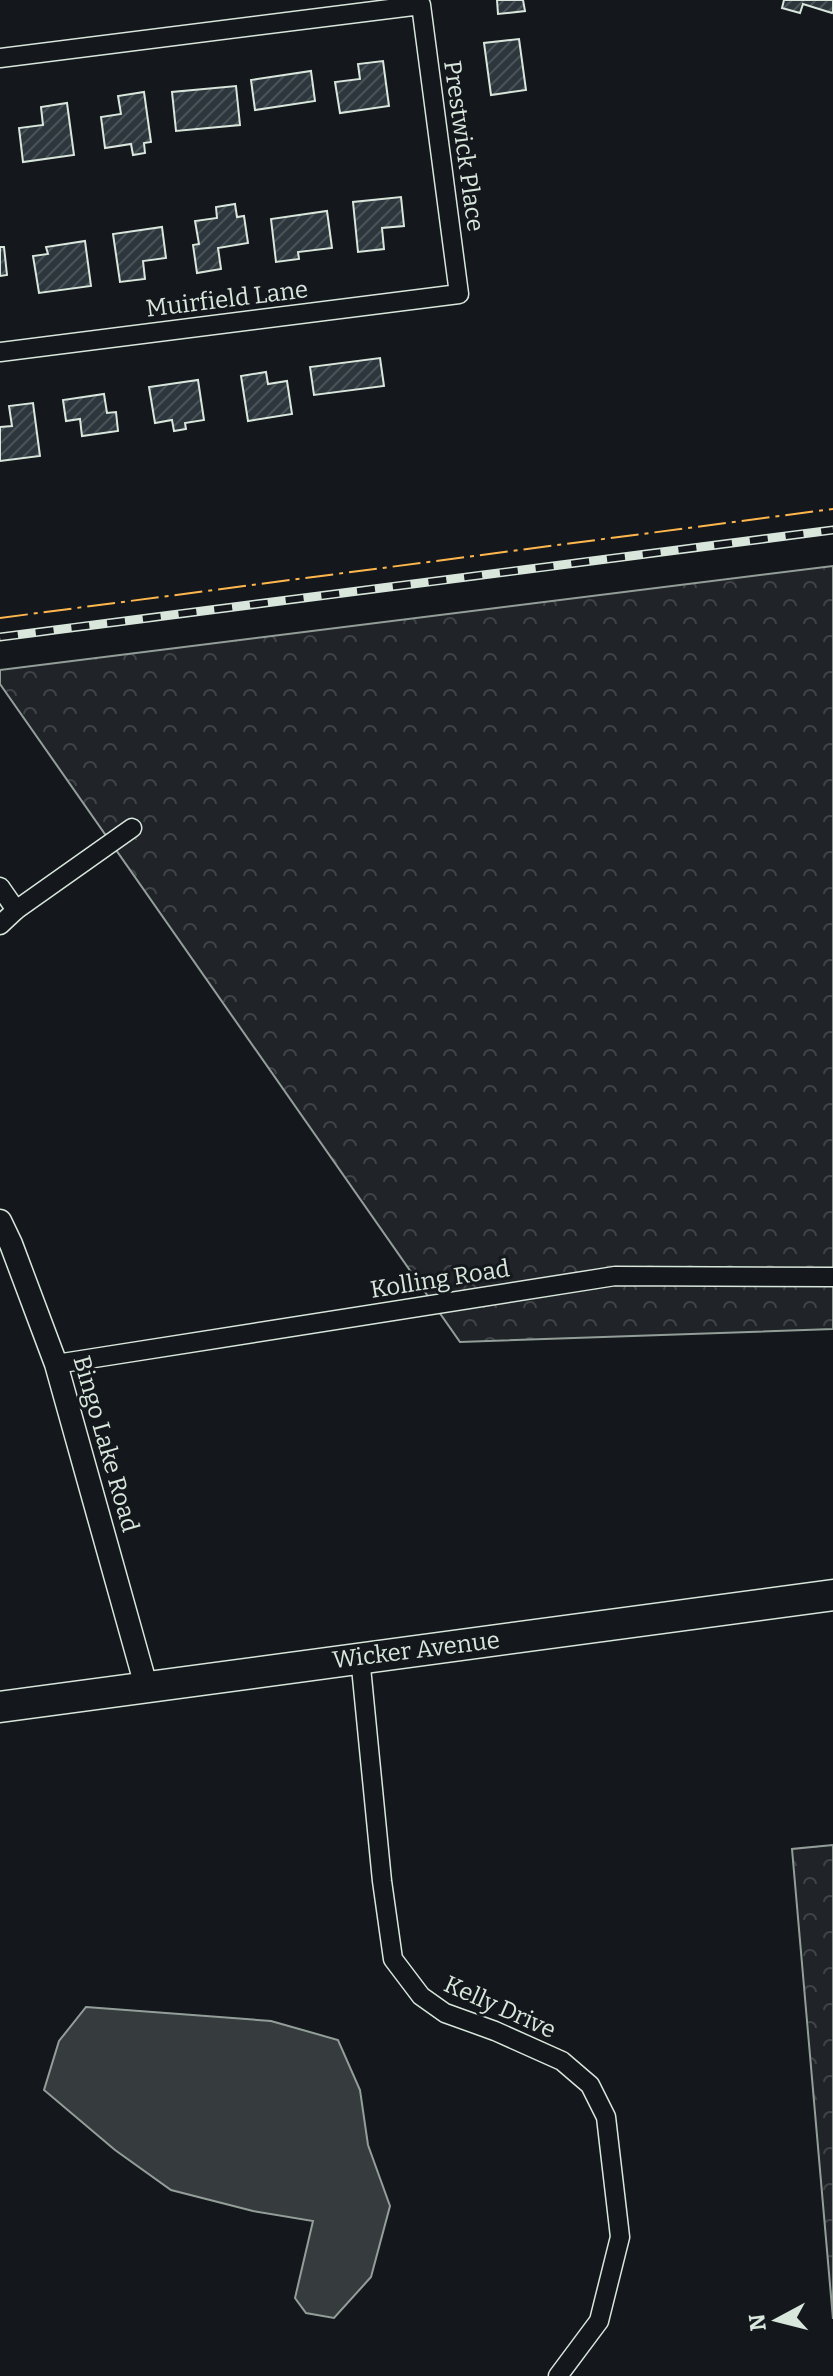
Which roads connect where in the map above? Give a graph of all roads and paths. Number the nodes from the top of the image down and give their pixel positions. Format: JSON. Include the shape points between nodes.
{"nodes":[{"id":1,"x":0,"y":58,"type":"edge"},
{"id":2,"x":459,"y":294,"type":"joint"},
{"id":3,"x":0,"y":352,"type":"edge"},
{"id":4,"x":132,"y":828,"type":"dead end"},
{"id":5,"x":0,"y":887,"type":"edge"},
{"id":6,"x":16,"y":910,"type":"junction"},
{"id":7,"x":0,"y":925,"type":"edge"},
{"id":8,"x":0,"y":1221,"type":"edge"},
{"id":9,"x":833,"y":1277,"type":"edge"},
{"id":10,"x":56,"y":1364,"type":"junction"},
{"id":11,"x":833,"y":1595,"type":"edge"},
{"id":12,"x":360,"y":1657,"type":"junction"},
{"id":13,"x":146,"y":1686,"type":"junction"},
{"id":14,"x":0,"y":1707,"type":"edge"},
{"id":15,"x":558,"y":2376,"type":"edge"}],
"edges":[{"from":1,"to":2,"type":"street","name":"Prestwick Place","via":[[421,5]]},
{"from":2,"to":3,"type":"street","name":"Muirfield Lane"},
{"from":4,"to":6,"type":"street"},
{"from":5,"to":6,"type":"street"},
{"from":6,"to":7,"type":"street"},
{"from":8,"to":10,"type":"street","name":"Bingo Lake Road"},
{"from":9,"to":10,"type":"street","name":"Kolling Road","via":[[615,1276]]},
{"from":10,"to":13,"type":"street","name":"Bingo Lake Road"},
{"from":11,"to":12,"type":"highway","name":"Wicker Avenue"},
{"from":12,"to":13,"type":"highway","name":"Wicker Avenue"},
{"from":12,"to":15,"type":"street","name":"Kelly Drive","via":[[393,1959],[421,1996],[445,2013],[562,2061],[590,2085],[606,2117],[620,2237],[599,2321]]},
{"from":13,"to":14,"type":"highway","name":"Wicker Avenue"}]}
